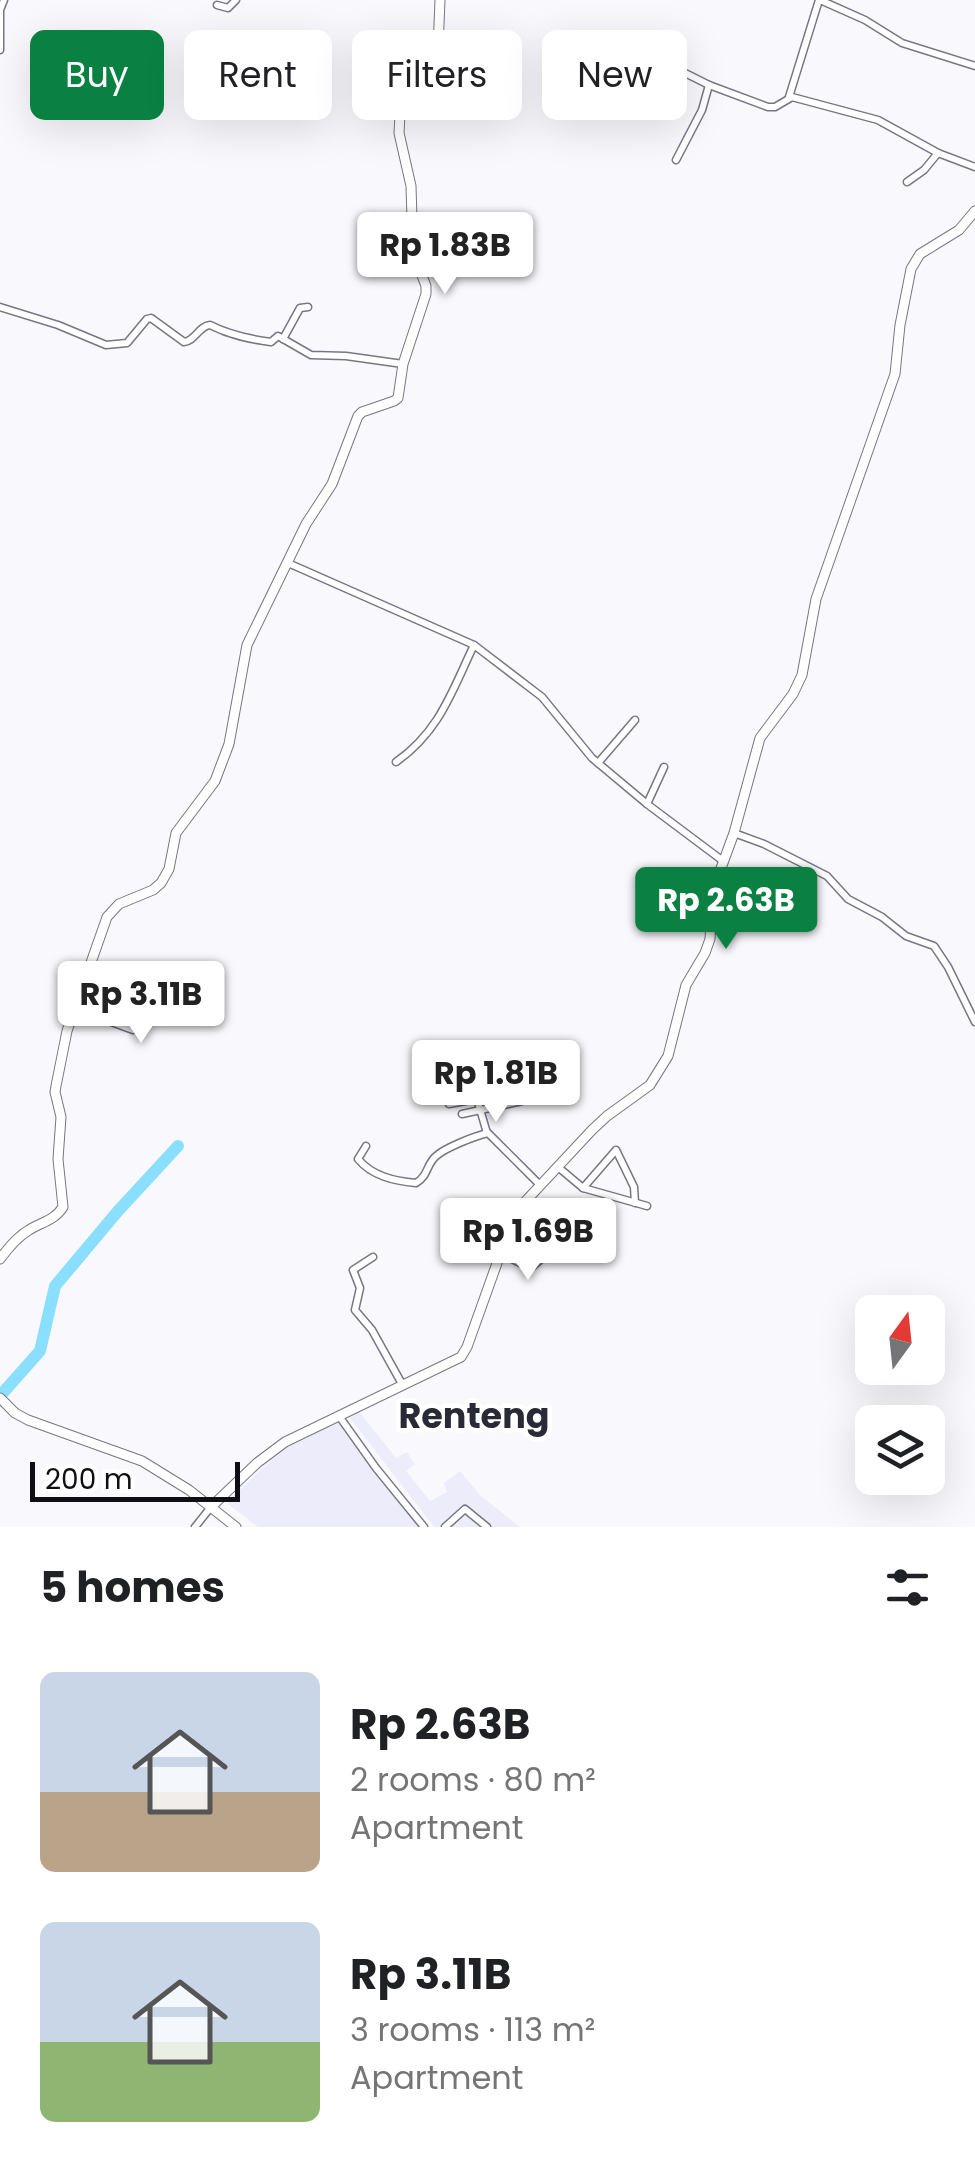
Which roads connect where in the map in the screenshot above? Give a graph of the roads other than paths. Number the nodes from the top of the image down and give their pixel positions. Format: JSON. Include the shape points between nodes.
{"nodes":[{"id":1,"x":4,"y":0,"type":"edge"},
{"id":2,"x":236,"y":0,"type":"edge"},
{"id":3,"x":440,"y":0,"type":"edge"},
{"id":4,"x":820,"y":0,"type":"edge"},
{"id":5,"x":218,"y":4,"type":"dead end"},
{"id":6,"x":438,"y":30,"type":"edge"},
{"id":7,"x":0,"y":50,"type":"edge"},
{"id":8,"x":975,"y":66,"type":"edge"},
{"id":9,"x":687,"y":74,"type":"edge"},
{"id":10,"x":708,"y":85,"type":"junction"},
{"id":11,"x":789,"y":97,"type":"junction"},
{"id":12,"x":400,"y":120,"type":"edge"},
{"id":13,"x":938,"y":153,"type":"junction"},
{"id":14,"x":676,"y":160,"type":"dead end"},
{"id":15,"x":975,"y":167,"type":"edge"},
{"id":16,"x":907,"y":182,"type":"dead end"},
{"id":17,"x":975,"y":211,"type":"edge"},
{"id":18,"x":0,"y":307,"type":"edge"},
{"id":19,"x":308,"y":307,"type":"dead end"},
{"id":20,"x":283,"y":339,"type":"junction"},
{"id":21,"x":403,"y":364,"type":"junction"},
{"id":22,"x":288,"y":563,"type":"junction"},
{"id":23,"x":474,"y":645,"type":"junction"},
{"id":24,"x":635,"y":720,"type":"dead end"},
{"id":25,"x":396,"y":762,"type":"dead end"},
{"id":26,"x":598,"y":763,"type":"junction"},
{"id":27,"x":664,"y":768,"type":"dead end"},
{"id":28,"x":647,"y":804,"type":"junction"},
{"id":29,"x":734,"y":833,"type":"junction"},
{"id":30,"x":724,"y":861,"type":"junction"},
{"id":31,"x":178,"y":989,"type":"dead end"},
{"id":32,"x":76,"y":1009,"type":"junction"},
{"id":33,"x":975,"y":1022,"type":"edge"},
{"id":34,"x":518,"y":1068,"type":"dead end"},
{"id":35,"x":521,"y":1091,"type":"junction"},
{"id":36,"x":476,"y":1099,"type":"junction"},
{"id":37,"x":449,"y":1104,"type":"dead end"},
{"id":38,"x":480,"y":1110,"type":"junction"},
{"id":39,"x":462,"y":1114,"type":"dead end"},
{"id":40,"x":487,"y":1134,"type":"junction"},
{"id":41,"x":366,"y":1146,"type":"dead end"},
{"id":42,"x":558,"y":1167,"type":"junction"},
{"id":43,"x":540,"y":1185,"type":"junction"},
{"id":44,"x":582,"y":1188,"type":"junction"},
{"id":45,"x":635,"y":1203,"type":"junction"},
{"id":46,"x":646,"y":1206,"type":"dead end"},
{"id":47,"x":554,"y":1248,"type":"dead end"},
{"id":48,"x":500,"y":1253,"type":"junction"},
{"id":49,"x":373,"y":1257,"type":"dead end"},
{"id":50,"x":0,"y":1260,"type":"edge"},
{"id":51,"x":402,"y":1384,"type":"junction"},
{"id":52,"x":0,"y":1398,"type":"edge"},
{"id":53,"x":339,"y":1416,"type":"junction"},
{"id":54,"x":211,"y":1507,"type":"junction"},
{"id":55,"x":195,"y":1527,"type":"edge"},
{"id":56,"x":236,"y":1527,"type":"edge"},
{"id":57,"x":424,"y":1527,"type":"edge"},
{"id":58,"x":445,"y":1527,"type":"edge"},
{"id":59,"x":487,"y":1527,"type":"edge"}],
"edges":[{"from":1,"to":7,"type":"street"},
{"from":2,"to":5,"type":"street","via":[[228,8]]},
{"from":3,"to":6,"type":"street"},
{"from":4,"to":8,"type":"street","via":[[902,43]]},
{"from":4,"to":11,"type":"street"},
{"from":9,"to":10,"type":"street"},
{"from":10,"to":11,"type":"street","via":[[768,107]]},
{"from":10,"to":14,"type":"street"},
{"from":11,"to":13,"type":"street","via":[[878,120]]},
{"from":12,"to":21,"type":"street","via":[[413,252],[426,290]]},
{"from":13,"to":15,"type":"street"},
{"from":13,"to":16,"type":"street"},
{"from":17,"to":29,"type":"street","via":[[959,230],[920,254],[911,269],[895,374],[816,600],[802,675],[760,738]]},
{"from":18,"to":20,"type":"street","via":[[106,345],[126,344],[151,318],[184,342],[206,324],[244,338]]},
{"from":19,"to":20,"type":"street","via":[[300,308]]},
{"from":20,"to":21,"type":"street","via":[[311,354]]},
{"from":21,"to":22,"type":"street","via":[[397,399],[358,416],[332,484]]},
{"from":22,"to":23,"type":"street"},
{"from":22,"to":32,"type":"street","via":[[248,645],[230,744],[215,780],[176,833],[161,883],[107,917]]},
{"from":23,"to":25,"type":"street","via":[[442,716]]},
{"from":23,"to":26,"type":"street","via":[[542,698]]},
{"from":24,"to":26,"type":"street"},
{"from":26,"to":28,"type":"street"},
{"from":27,"to":28,"type":"street"},
{"from":28,"to":30,"type":"street"},
{"from":29,"to":30,"type":"street"},
{"from":29,"to":33,"type":"street","via":[[827,876],[848,899],[934,946]]},
{"from":30,"to":42,"type":"street","via":[[710,939],[686,985],[663,1068]]},
{"from":31,"to":32,"type":"street","via":[[163,1014],[142,1016],[133,1030]]},
{"from":32,"to":50,"type":"street","via":[[55,1092],[64,1206],[25,1232]]},
{"from":34,"to":35,"type":"street"},
{"from":35,"to":36,"type":"street"},
{"from":35,"to":38,"type":"street","via":[[522,1101]]},
{"from":36,"to":37,"type":"street"},
{"from":36,"to":38,"type":"street"},
{"from":38,"to":39,"type":"street"},
{"from":38,"to":40,"type":"street"},
{"from":40,"to":41,"type":"street","via":[[437,1156],[416,1183],[367,1170],[358,1159]]},
{"from":40,"to":43,"type":"street"},
{"from":42,"to":43,"type":"street"},
{"from":42,"to":44,"type":"street"},
{"from":43,"to":48,"type":"street","via":[[516,1214]]},
{"from":44,"to":45,"type":"street"},
{"from":44,"to":45,"type":"street","via":[[616,1150]]},
{"from":45,"to":46,"type":"street"},
{"from":47,"to":48,"type":"street","via":[[533,1266]]},
{"from":48,"to":51,"type":"street","via":[[463,1354]]},
{"from":49,"to":51,"type":"street","via":[[353,1270],[360,1288],[355,1310]]},
{"from":51,"to":53,"type":"street"},
{"from":52,"to":54,"type":"street","via":[[32,1422],[142,1461]]},
{"from":53,"to":54,"type":"street","via":[[285,1442]]},
{"from":53,"to":57,"type":"street"},
{"from":54,"to":55,"type":"street"},
{"from":54,"to":56,"type":"street"},
{"from":58,"to":59,"type":"street","via":[[464,1509]]}]}
